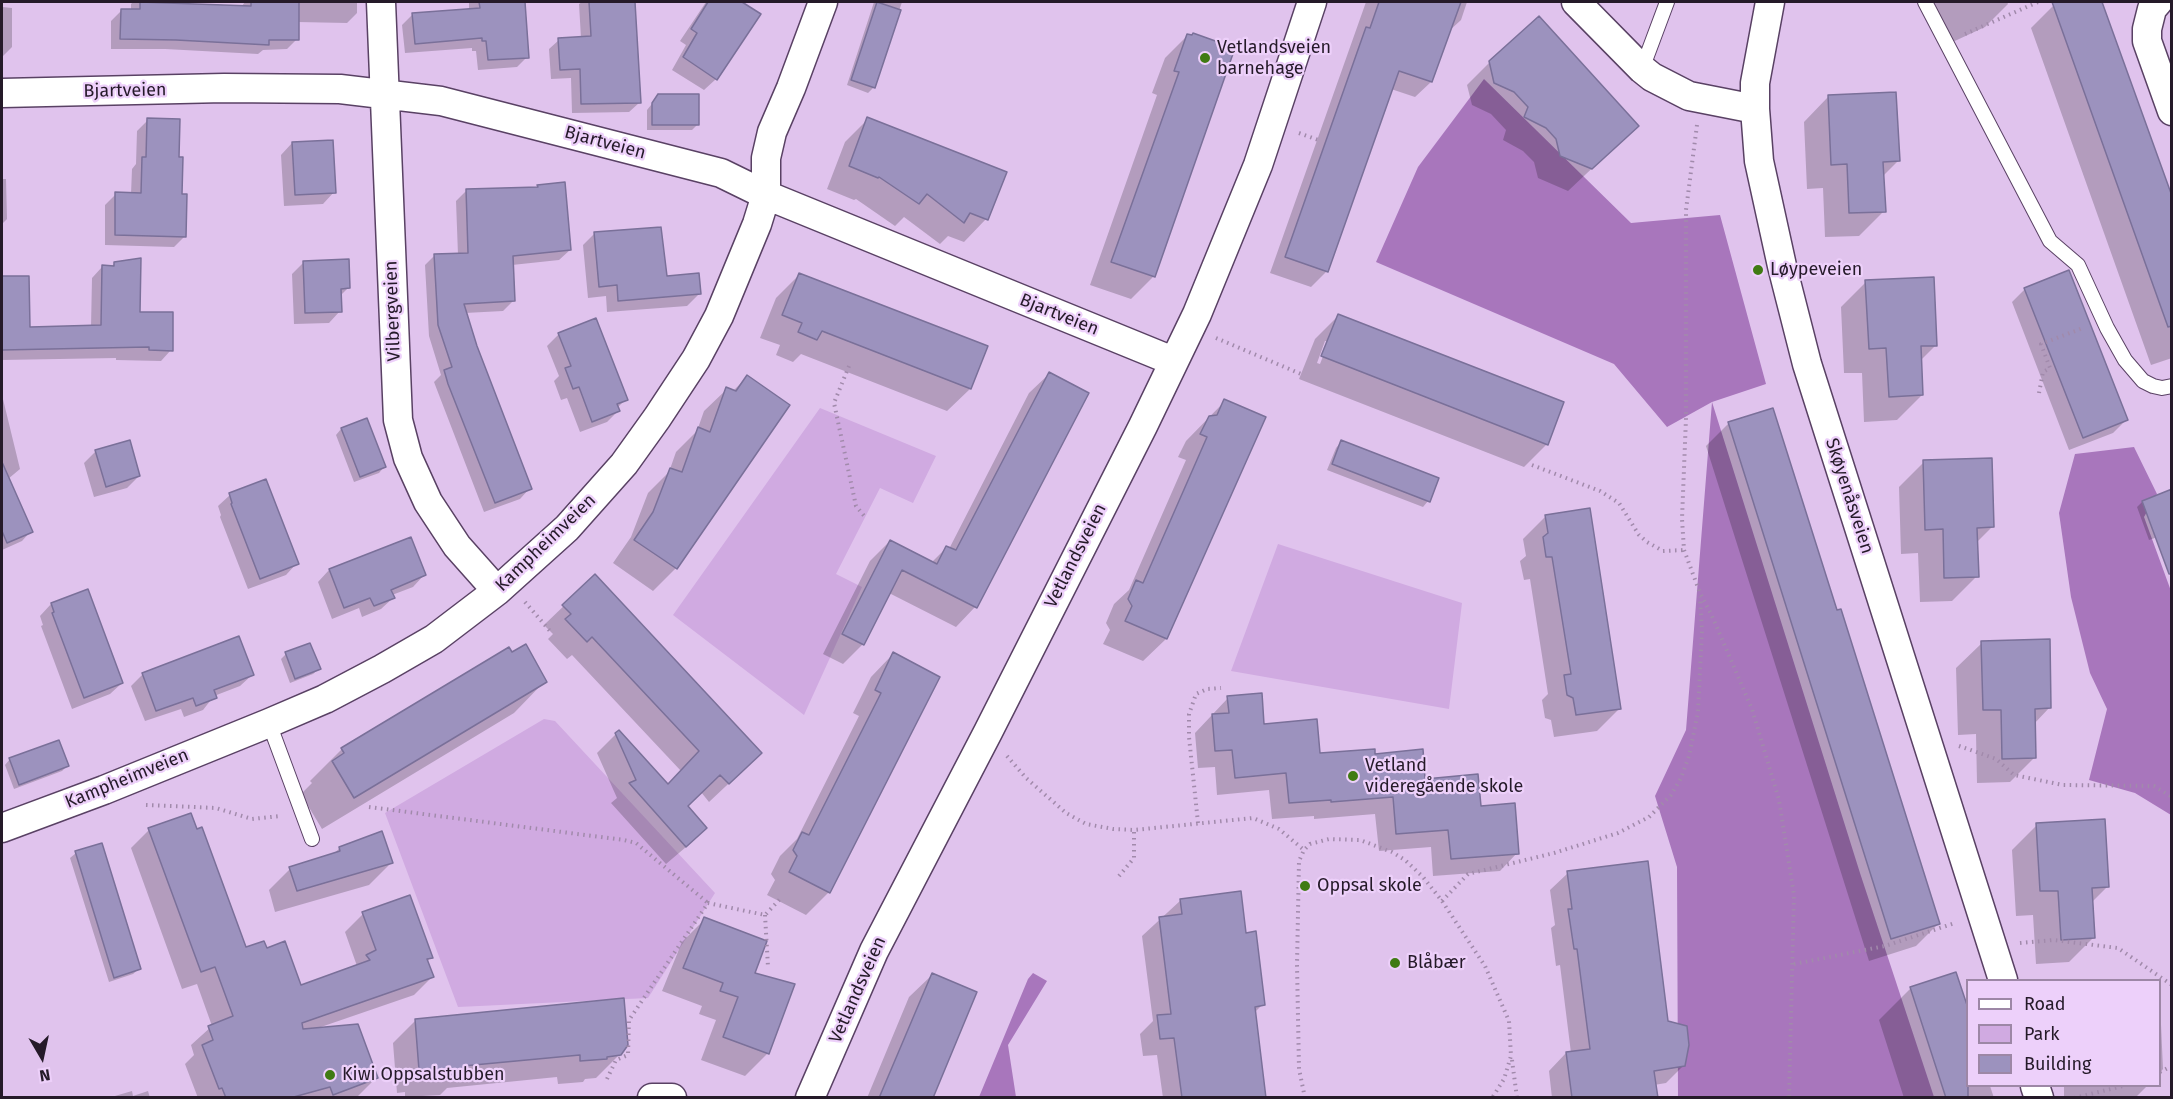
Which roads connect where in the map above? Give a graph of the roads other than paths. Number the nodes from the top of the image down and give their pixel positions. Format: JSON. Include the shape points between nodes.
{"nodes":[{"id":1,"x":381,"y":2,"type":"edge"},
{"id":2,"x":824,"y":2,"type":"edge"},
{"id":3,"x":1312,"y":2,"type":"edge"},
{"id":4,"x":1576,"y":2,"type":"edge"},
{"id":5,"x":1667,"y":2,"type":"edge"},
{"id":6,"x":1770,"y":2,"type":"edge"},
{"id":7,"x":1925,"y":2,"type":"edge"},
{"id":8,"x":2158,"y":2,"type":"edge"},
{"id":9,"x":1642,"y":69,"type":"junction"},
{"id":10,"x":2,"y":93,"type":"edge"},
{"id":11,"x":384,"y":93,"type":"junction"},
{"id":12,"x":1755,"y":109,"type":"junction"},
{"id":13,"x":2172,"y":111,"type":"edge"},
{"id":14,"x":766,"y":195,"type":"junction"},
{"id":15,"x":1173,"y":361,"type":"junction"},
{"id":16,"x":2172,"y":386,"type":"edge"},
{"id":17,"x":502,"y":586,"type":"junction"},
{"id":18,"x":269,"y":723,"type":"junction"},
{"id":19,"x":2,"y":828,"type":"edge"},
{"id":20,"x":312,"y":839,"type":"dead end"},
{"id":21,"x":2001,"y":979,"type":"edge"},
{"id":22,"x":652,"y":1098,"type":"edge"},
{"id":23,"x":672,"y":1098,"type":"edge"},
{"id":24,"x":810,"y":1098,"type":"edge"}],
"edges":[{"from":1,"to":11,"type":"street","name":"Vilbergveien"},
{"from":2,"to":14,"type":"street","name":"Kampheimveien","via":[[772,132],[766,158]]},
{"from":3,"to":15,"type":"street","name":"Vetlandsveien","via":[[1258,165],[1197,314]]},
{"from":4,"to":9,"type":"street"},
{"from":5,"to":9,"type":"lane"},
{"from":6,"to":12,"type":"street","name":"Skøyenåsveien","via":[[1755,83]]},
{"from":7,"to":16,"type":"lane","via":[[2050,241],[2078,264],[2125,360],[2143,381],[2162,388]]},
{"from":8,"to":13,"type":"street","via":[[2152,9],[2147,40]]},
{"from":9,"to":12,"type":"street","via":[[1689,96]]},
{"from":10,"to":11,"type":"street","name":"Bjartveien","via":[[224,88]]},
{"from":11,"to":14,"type":"street","name":"Bjartveien","via":[[441,101],[710,170]]},
{"from":11,"to":17,"type":"street","name":"Vilbergveien","via":[[398,420],[408,458],[428,502],[457,546]]},
{"from":12,"to":21,"type":"street","name":"Skøyenåsveien","via":[[1759,161],[1807,364]]},
{"from":14,"to":15,"type":"street","name":"Bjartveien"},
{"from":14,"to":17,"type":"street","name":"Kampheimveien","via":[[719,316],[657,418],[624,464],[567,528]]},
{"from":15,"to":24,"type":"street","name":"Vetlandsveien","via":[[862,976]]},
{"from":17,"to":18,"type":"street","name":"Kampheimveien","via":[[435,639],[324,699]]},
{"from":18,"to":19,"type":"street","name":"Kampheimveien"},
{"from":18,"to":20,"type":"lane"},
{"from":22,"to":23,"type":"street"}]}
